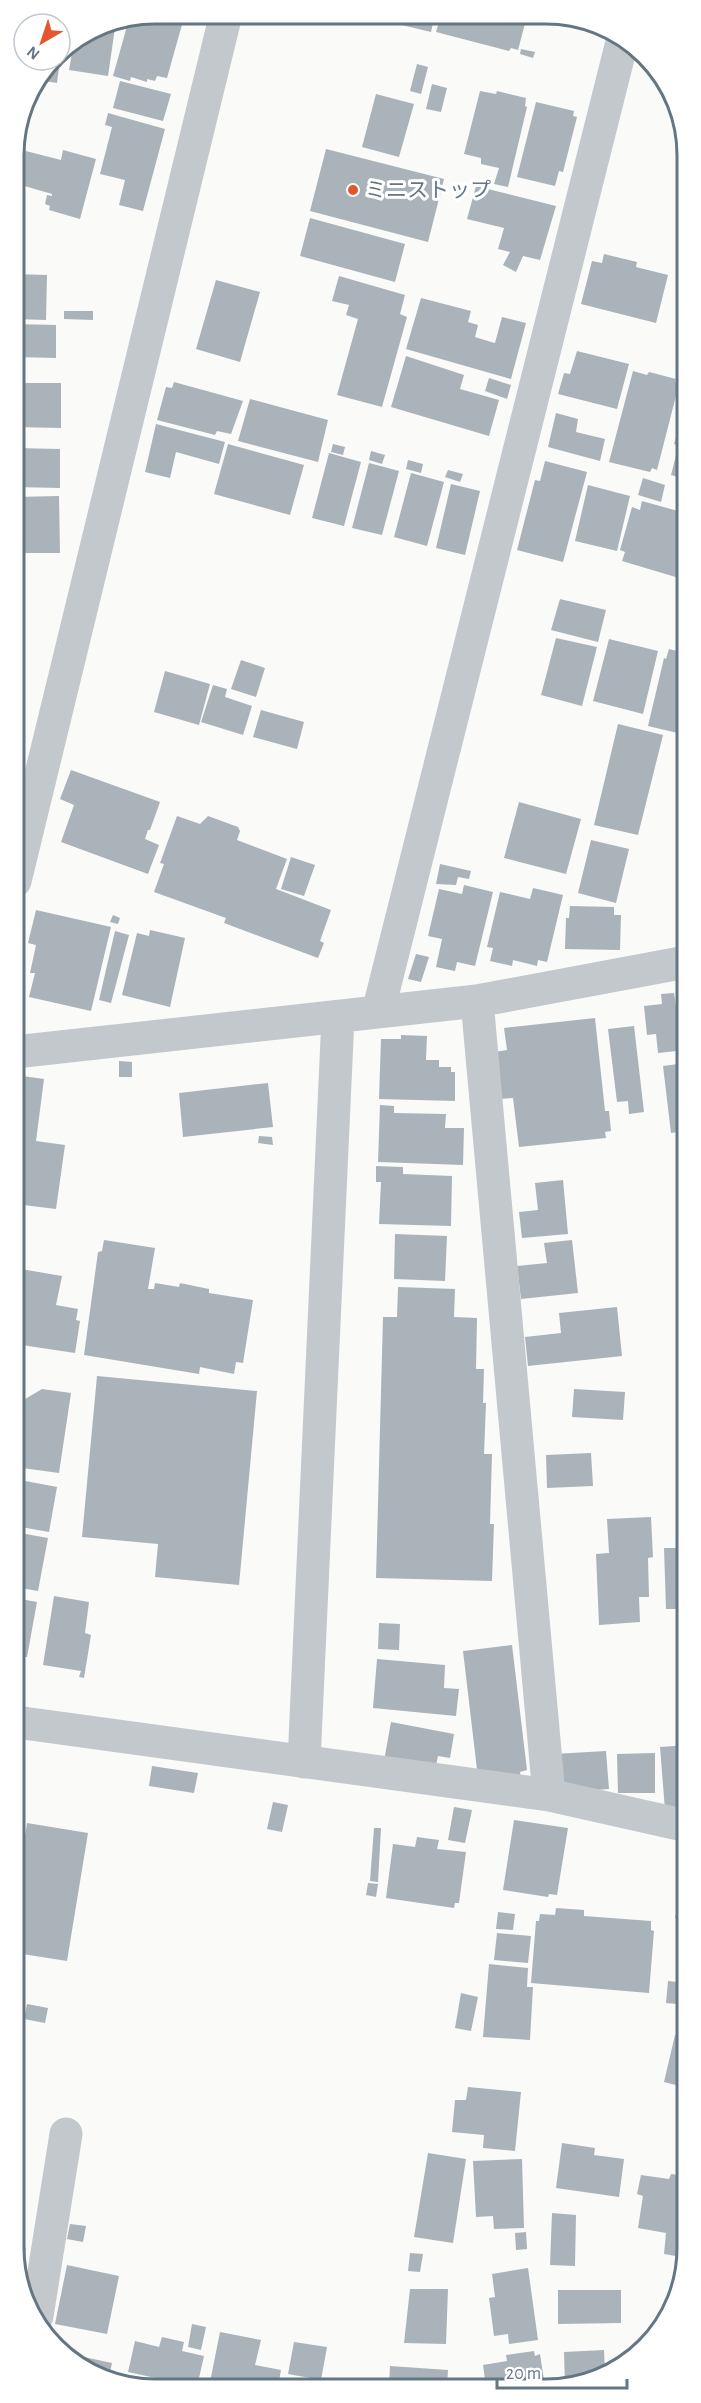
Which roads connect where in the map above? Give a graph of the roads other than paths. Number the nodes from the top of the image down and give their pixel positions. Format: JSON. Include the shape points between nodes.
{"nodes":[{"id":1,"x":223,"y":24,"type":"edge"},
{"id":2,"x":621,"y":47,"type":"edge"},
{"id":3,"x":24,"y":813,"type":"edge"},
{"id":4,"x":677,"y":964,"type":"edge"},
{"id":5,"x":477,"y":1001,"type":"junction"},
{"id":6,"x":378,"y":1012,"type":"junction"},
{"id":7,"x":338,"y":1017,"type":"junction"},
{"id":8,"x":24,"y":1051,"type":"edge"},
{"id":9,"x":24,"y":1723,"type":"edge"},
{"id":10,"x":304,"y":1762,"type":"junction"},
{"id":11,"x":549,"y":1795,"type":"junction"},
{"id":12,"x":677,"y":1824,"type":"edge"},
{"id":13,"x":66,"y":2134,"type":"dead end"},
{"id":14,"x":39,"y":2309,"type":"edge"}],
"edges":[{"from":1,"to":3,"type":"street"},
{"from":2,"to":6,"type":"street"},
{"from":4,"to":5,"type":"street"},
{"from":5,"to":6,"type":"street"},
{"from":5,"to":11,"type":"street"},
{"from":6,"to":7,"type":"street"},
{"from":7,"to":8,"type":"street"},
{"from":7,"to":10,"type":"street"},
{"from":9,"to":10,"type":"street"},
{"from":10,"to":11,"type":"street"},
{"from":11,"to":12,"type":"street"},
{"from":13,"to":14,"type":"street"}]}
